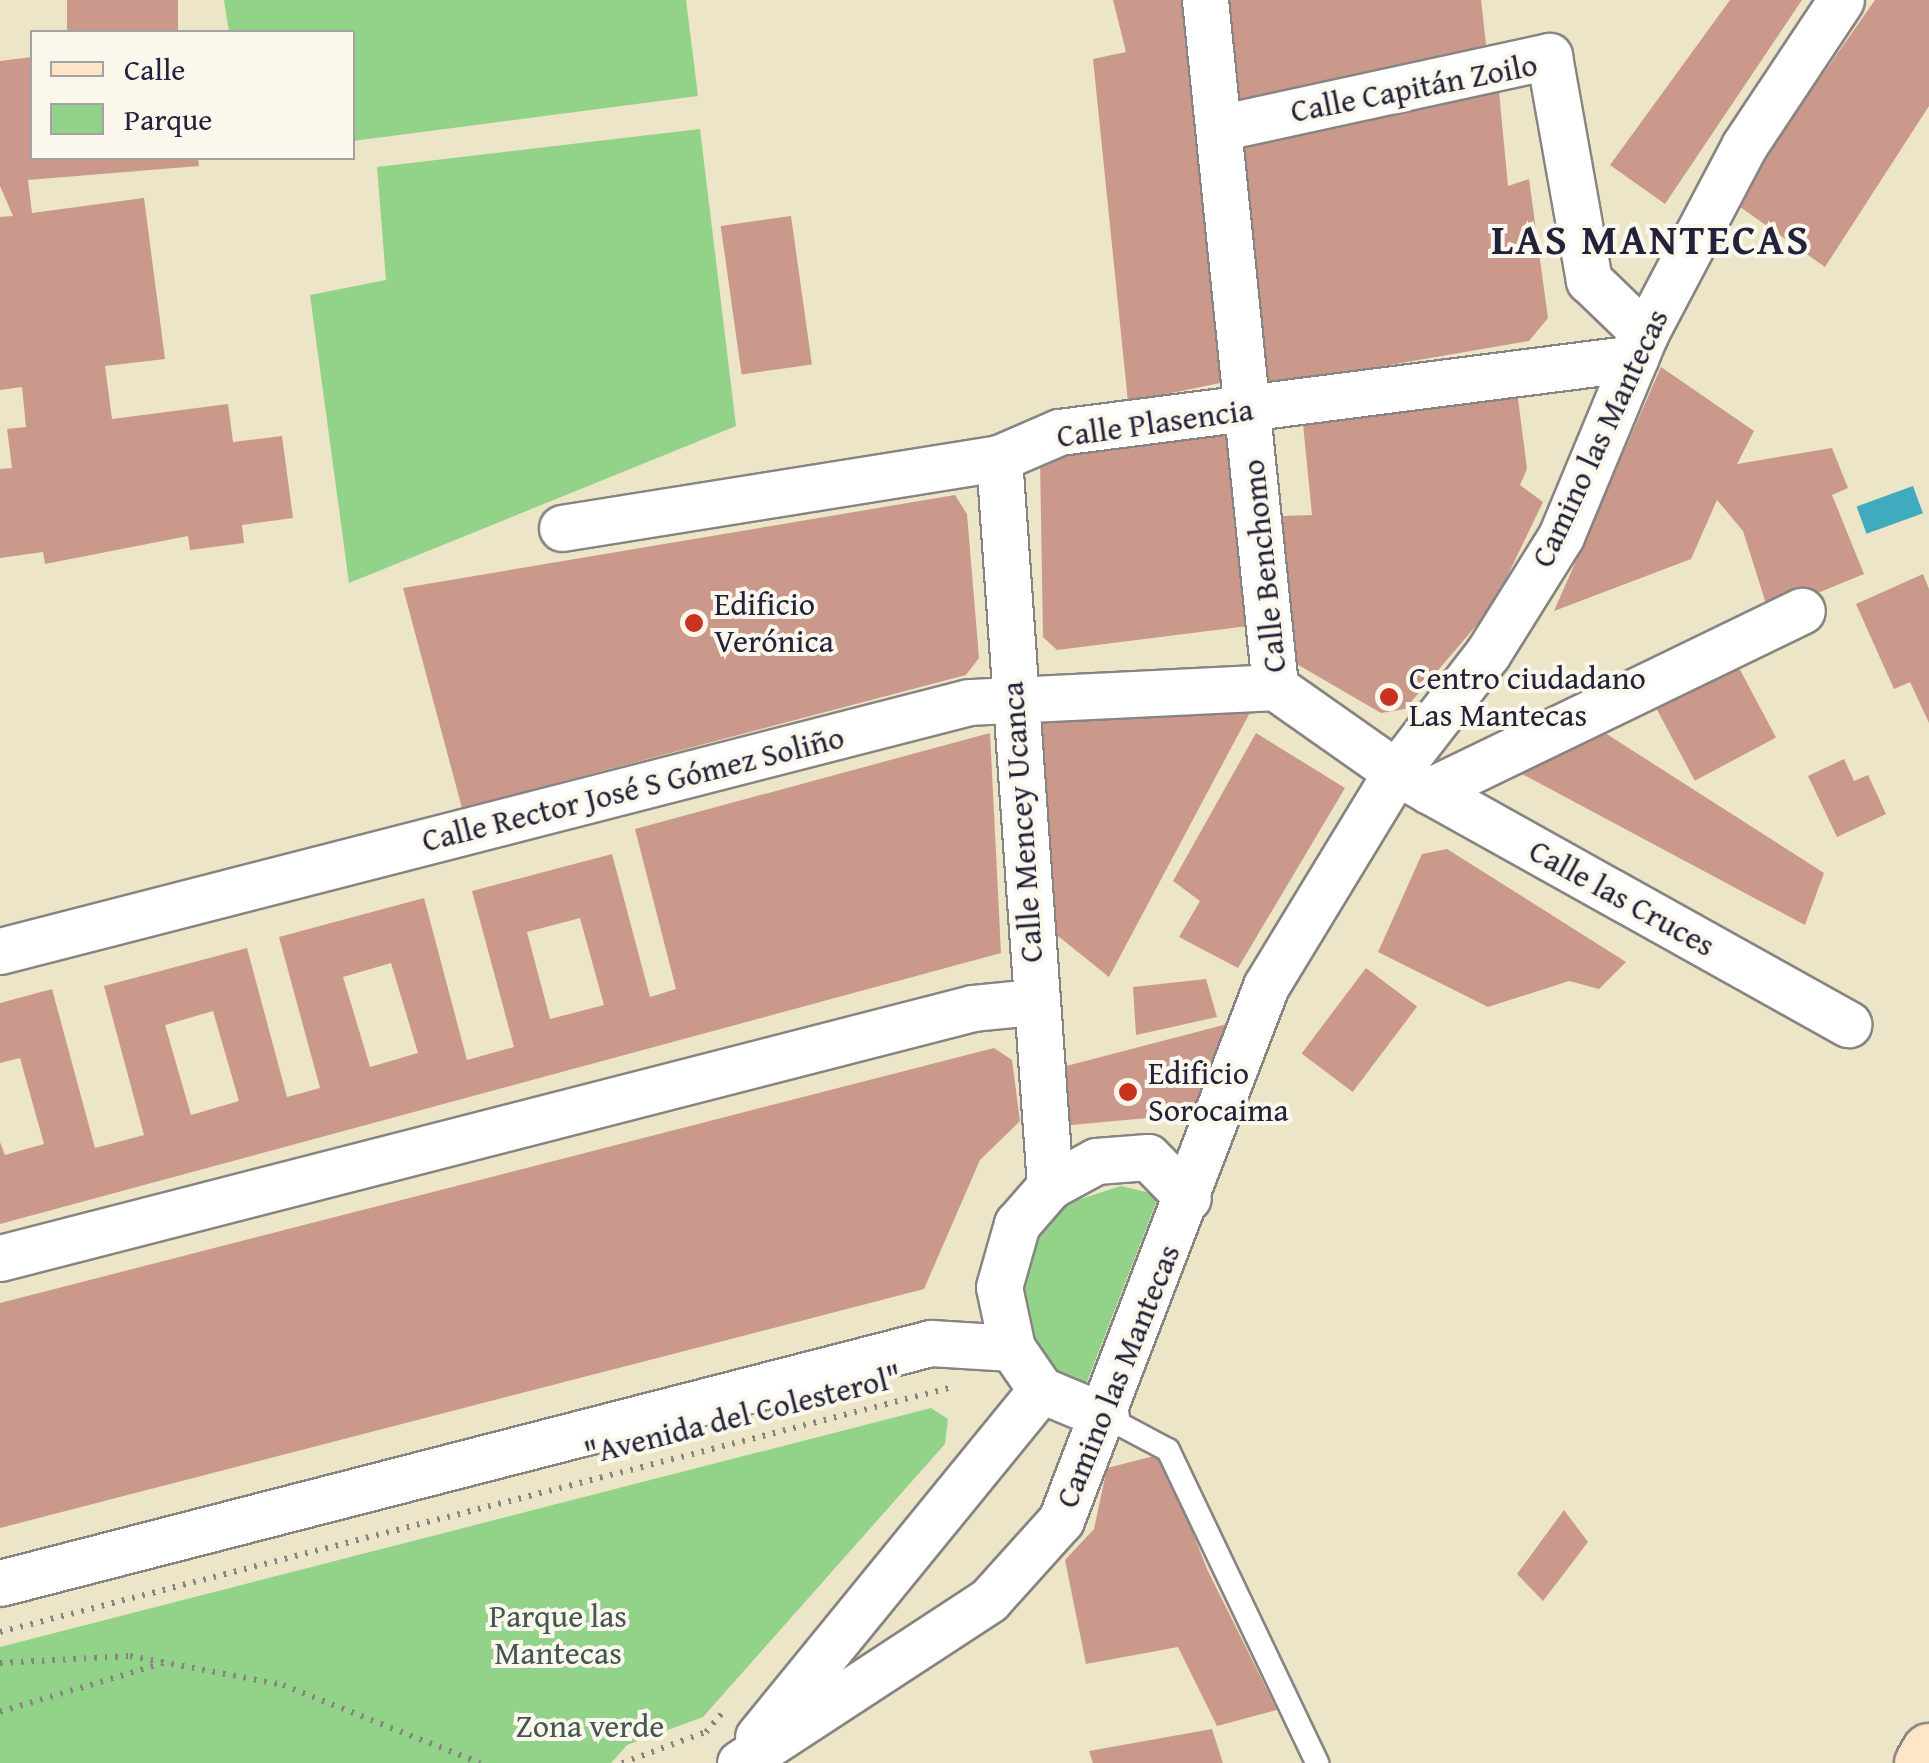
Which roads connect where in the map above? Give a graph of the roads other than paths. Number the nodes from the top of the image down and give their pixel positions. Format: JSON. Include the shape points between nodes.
{"nodes":[{"id":1,"x":1205,"y":0,"type":"edge"},
{"id":2,"x":1841,"y":0,"type":"edge"},
{"id":3,"x":1219,"y":128,"type":"junction"},
{"id":4,"x":1640,"y":346,"type":"junction"},
{"id":5,"x":1250,"y":409,"type":"junction"},
{"id":6,"x":999,"y":458,"type":"junction"},
{"id":7,"x":562,"y":528,"type":"dead end"},
{"id":8,"x":1802,"y":610,"type":"dead end"},
{"id":9,"x":1275,"y":688,"type":"junction"},
{"id":10,"x":1016,"y":694,"type":"junction"},
{"id":11,"x":1413,"y":782,"type":"junction"},
{"id":12,"x":0,"y":951,"type":"edge"},
{"id":13,"x":1033,"y":1002,"type":"junction"},
{"id":14,"x":1848,"y":1024,"type":"dead end"},
{"id":15,"x":1212,"y":1134,"type":"junction"},
{"id":16,"x":1148,"y":1157,"type":"junction"},
{"id":17,"x":1050,"y":1186,"type":"junction"},
{"id":18,"x":1188,"y":1198,"type":"junction"},
{"id":19,"x":0,"y":1258,"type":"edge"},
{"id":20,"x":999,"y":1288,"type":"junction"},
{"id":21,"x":931,"y":1342,"type":"junction"},
{"id":22,"x":1012,"y":1348,"type":"junction"},
{"id":23,"x":1041,"y":1390,"type":"junction"},
{"id":24,"x":1106,"y":1417,"type":"junction"},
{"id":25,"x":0,"y":1583,"type":"edge"},
{"id":26,"x":1929,"y":1751,"type":"edge"},
{"id":27,"x":739,"y":1763,"type":"edge"},
{"id":28,"x":1317,"y":1763,"type":"edge"},
{"id":29,"x":1922,"y":1763,"type":"edge"}],
"edges":[{"from":1,"to":3,"type":"street","name":"Calle Benchomo"},
{"from":2,"to":4,"type":"street","name":"Camino las Mantecas","via":[[1744,146]]},
{"from":3,"to":4,"type":"street","name":"Calle Capitán Zoilo","via":[[1549,56],[1589,280]]},
{"from":3,"to":5,"type":"street","name":"Calle Benchomo"},
{"from":4,"to":5,"type":"street","name":"Calle Plasencia"},
{"from":4,"to":11,"type":"street","name":"Camino las Mantecas","via":[[1561,536]]},
{"from":5,"to":6,"type":"street","name":"Calle Plasencia","via":[[1059,432]]},
{"from":5,"to":9,"type":"street","name":"Calle Benchomo"},
{"from":6,"to":7,"type":"street","name":"Calle Plasencia"},
{"from":6,"to":10,"type":"street","name":"Calle Mencey Ucanca"},
{"from":8,"to":11,"type":"street"},
{"from":9,"to":10,"type":"street","name":"Calle Rector José S Gómez Soliño"},
{"from":9,"to":11,"type":"street","name":"Calle Benchomo"},
{"from":10,"to":12,"type":"street","name":"Calle Rector José S Gómez Soliño"},
{"from":10,"to":13,"type":"street","name":"Calle Mencey Ucanca"},
{"from":11,"to":14,"type":"street","name":"Calle las Cruces"},
{"from":11,"to":15,"type":"street","name":"Camino las Mantecas","via":[[1266,986]]},
{"from":13,"to":17,"type":"street","name":"Calle Mencey Ucanca"},
{"from":13,"to":19,"type":"street","via":[[973,1008]]},
{"from":15,"to":16,"type":"street"},
{"from":15,"to":18,"type":"street","name":"Camino las Mantecas"},
{"from":16,"to":17,"type":"street","via":[[1096,1162]]},
{"from":16,"to":18,"type":"street"},
{"from":17,"to":20,"type":"street","via":[[1016,1224]]},
{"from":18,"to":24,"type":"street","name":"Camino las Mantecas"},
{"from":20,"to":21,"type":"street"},
{"from":20,"to":22,"type":"street"},
{"from":21,"to":22,"type":"street"},
{"from":21,"to":25,"type":"street"},
{"from":22,"to":23,"type":"street"},
{"from":23,"to":24,"type":"street"},
{"from":23,"to":27,"type":"street","name":"Camino las Mantecas"},
{"from":24,"to":27,"type":"street","name":"Camino las Mantecas","via":[[1061,1520],[988,1600]]},
{"from":24,"to":28,"type":"lane","via":[[1168,1450]]},
{"from":26,"to":29,"type":"street"}]}
